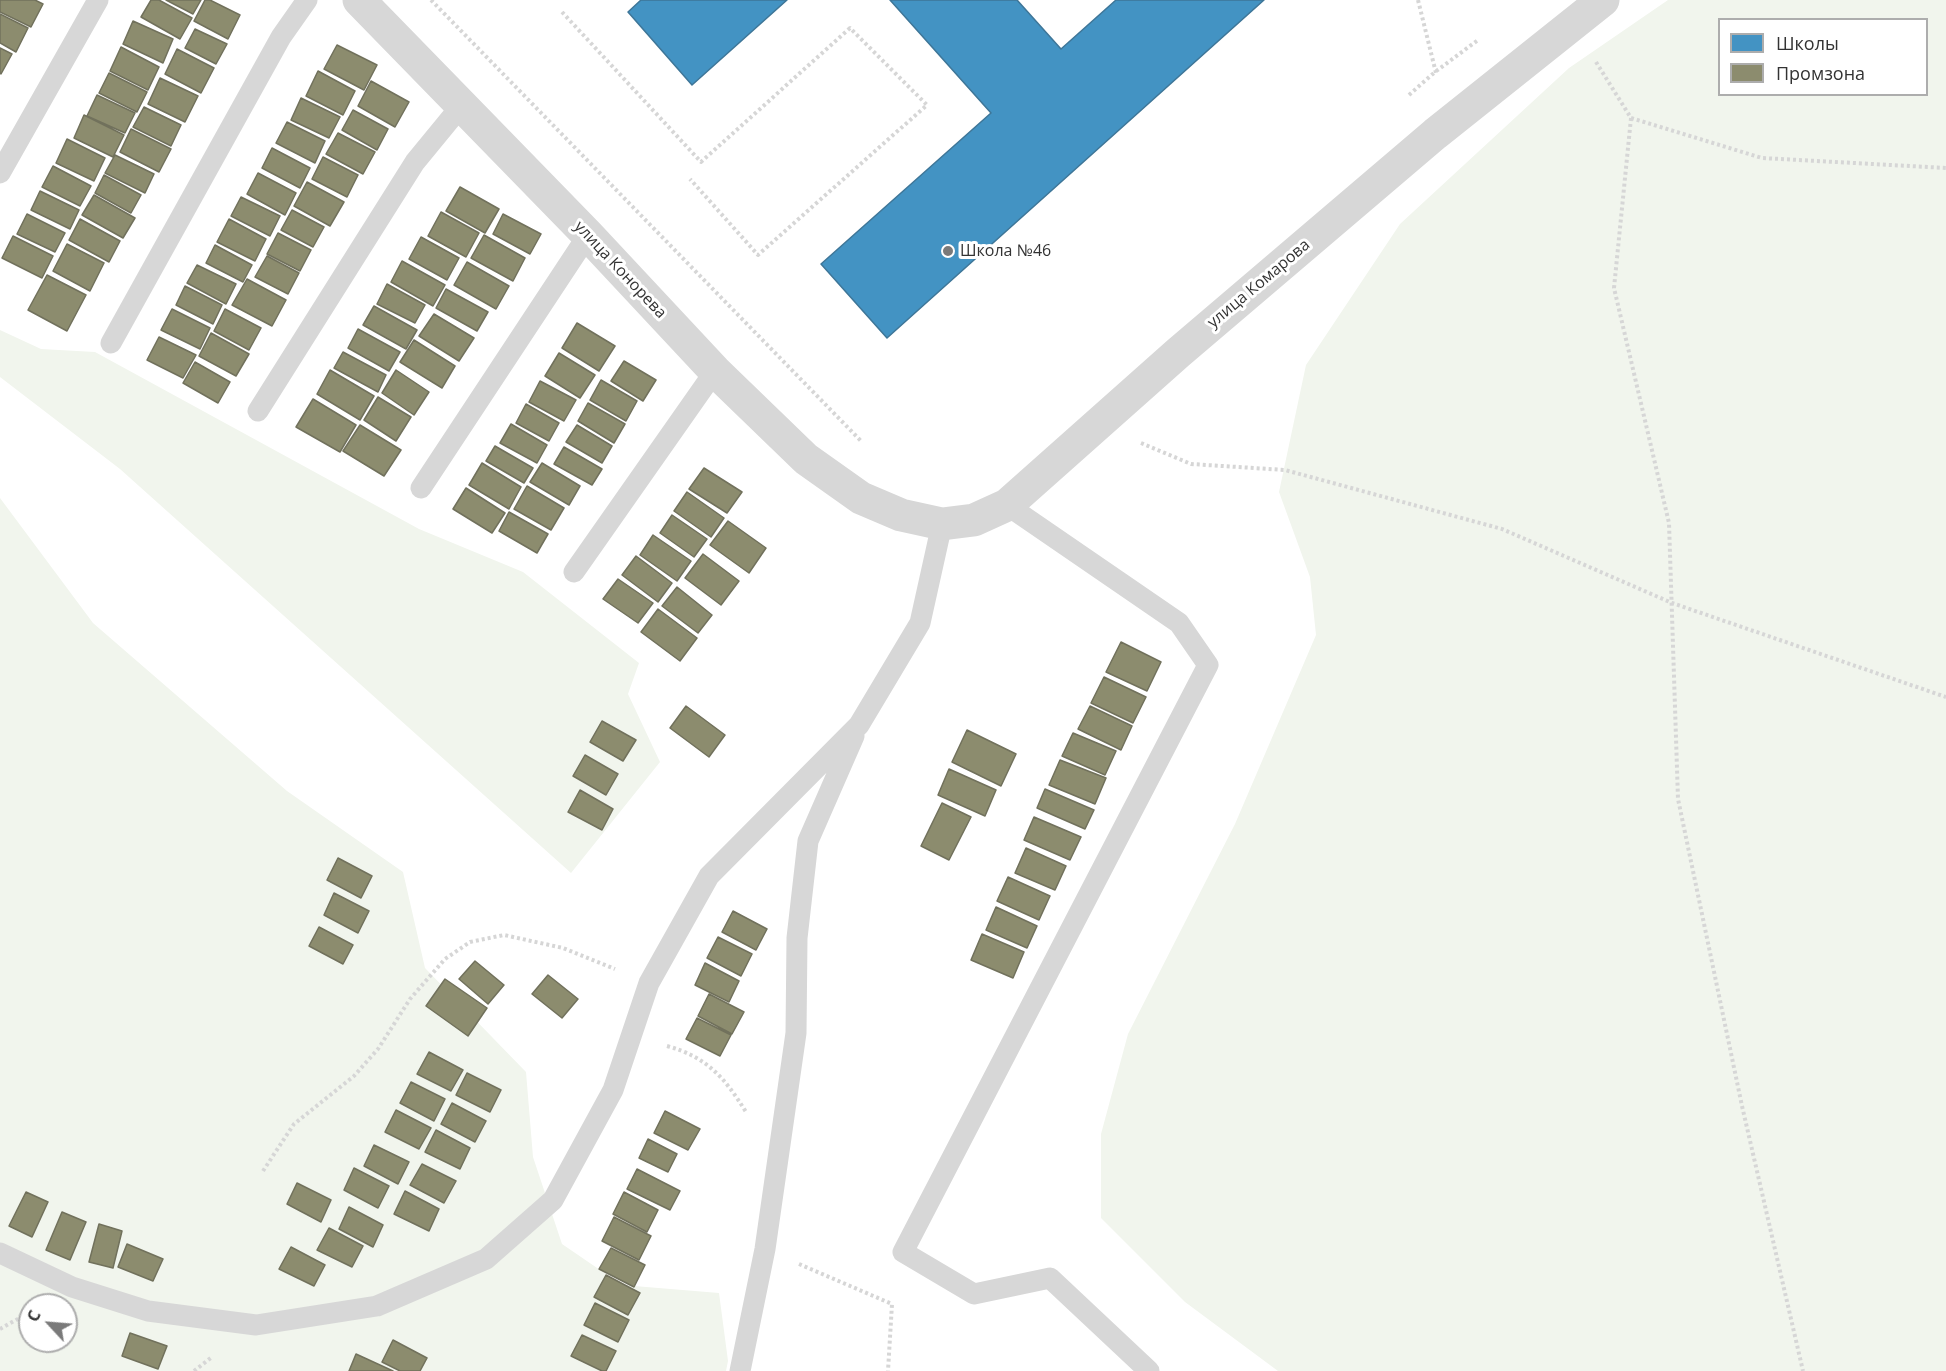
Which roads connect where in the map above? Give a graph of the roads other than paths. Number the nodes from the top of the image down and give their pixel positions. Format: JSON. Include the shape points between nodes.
{"nodes":[{"id":1,"x":98,"y":0,"type":"edge"},
{"id":2,"x":308,"y":0,"type":"edge"},
{"id":3,"x":359,"y":0,"type":"edge"},
{"id":4,"x":1603,"y":0,"type":"edge"},
{"id":5,"x":461,"y":106,"type":"junction"},
{"id":6,"x":0,"y":172,"type":"edge"},
{"id":7,"x":588,"y":236,"type":"junction"},
{"id":8,"x":111,"y":343,"type":"dead end"},
{"id":9,"x":715,"y":371,"type":"junction"},
{"id":10,"x":258,"y":411,"type":"dead end"},
{"id":11,"x":422,"y":488,"type":"dead end"},
{"id":12,"x":1007,"y":505,"type":"junction"},
{"id":13,"x":901,"y":515,"type":"joint"},
{"id":14,"x":942,"y":524,"type":"junction"},
{"id":15,"x":574,"y":572,"type":"dead end"},
{"id":16,"x":859,"y":725,"type":"junction"},
{"id":17,"x":0,"y":1253,"type":"edge"},
{"id":18,"x":741,"y":1371,"type":"edge"},
{"id":19,"x":1149,"y":1371,"type":"edge"}],
"edges":[{"from":1,"to":6,"type":"lane"},
{"from":2,"to":8,"type":"lane","via":[[281,37]]},
{"from":3,"to":5,"type":"street","name":"улица Конорева"},
{"from":4,"to":12,"type":"street","name":"улица Комарова","via":[[1435,134]]},
{"from":5,"to":7,"type":"street","name":"улица Конорева"},
{"from":5,"to":10,"type":"lane","via":[[414,162]]},
{"from":7,"to":9,"type":"street","name":"улица Конорева"},
{"from":7,"to":11,"type":"lane"},
{"from":9,"to":13,"type":"street","name":"улица Конорева","via":[[806,459],[861,498]]},
{"from":9,"to":15,"type":"lane"},
{"from":12,"to":14,"type":"street","name":"улица Комарова","via":[[974,520]]},
{"from":12,"to":19,"type":"lane","via":[[1179,623],[1208,665],[903,1252],[974,1294],[1050,1278]]},
{"from":13,"to":14,"type":"street","name":"улица Комарова"},
{"from":14,"to":16,"type":"lane","via":[[920,623]]},
{"from":16,"to":17,"type":"lane","via":[[710,876],[649,983],[613,1090],[553,1200],[486,1259],[377,1306],[256,1324],[148,1311],[72,1287]]},
{"from":16,"to":18,"type":"lane","via":[[808,841],[797,938],[796,1033],[765,1249]]}]}
